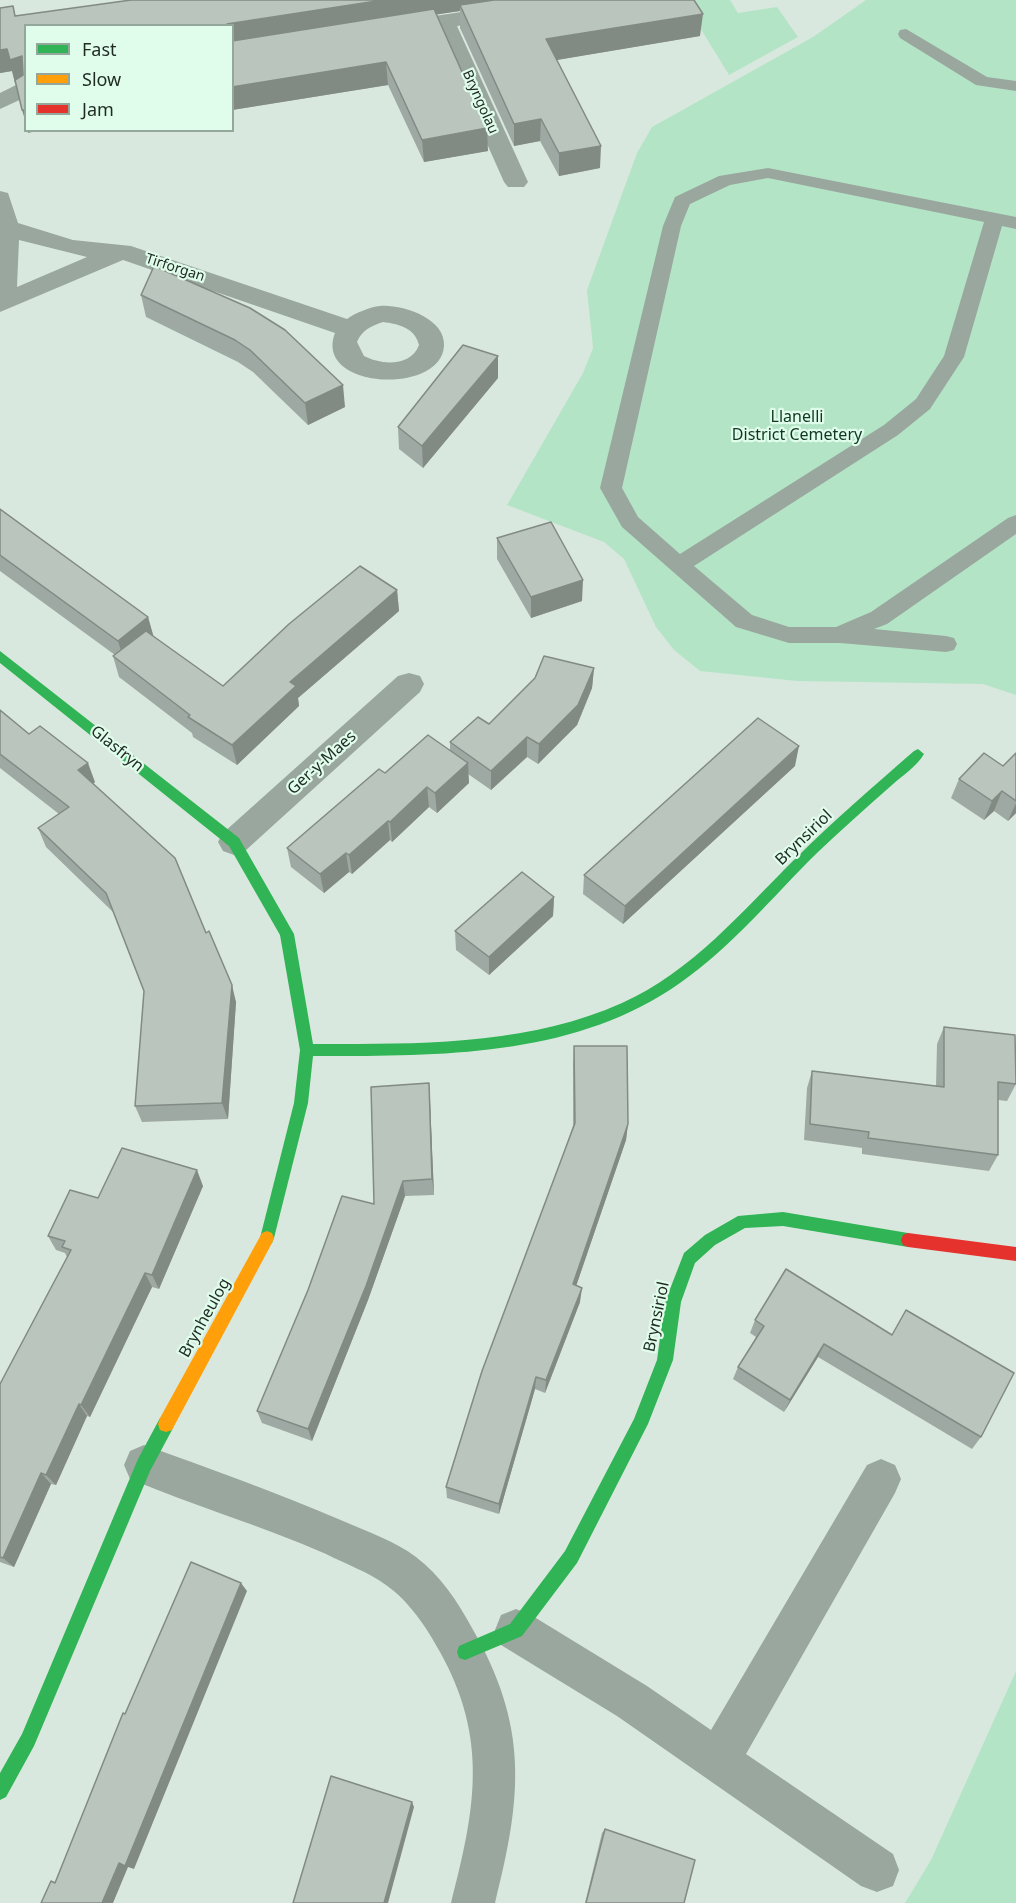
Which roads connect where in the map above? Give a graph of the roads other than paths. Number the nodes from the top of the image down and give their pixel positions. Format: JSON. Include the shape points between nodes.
{"nodes":[{"id":1,"x":583,"y":0,"type":"edge"},
{"id":2,"x":444,"y":22,"type":"junction"},
{"id":3,"x":373,"y":33,"type":"edge"},
{"id":4,"x":906,"y":34,"type":"dead end"},
{"id":5,"x":1016,"y":86,"type":"edge"},
{"id":6,"x":24,"y":88,"type":"edge"},
{"id":7,"x":0,"y":102,"type":"edge"},
{"id":8,"x":516,"y":182,"type":"dead end"},
{"id":9,"x":0,"y":198,"type":"edge"},
{"id":10,"x":995,"y":218,"type":"junction"},
{"id":11,"x":1016,"y":222,"type":"edge"},
{"id":12,"x":7,"y":227,"type":"junction"},
{"id":13,"x":122,"y":250,"type":"junction"},
{"id":14,"x":2,"y":303,"type":"edge"},
{"id":15,"x":349,"y":329,"type":"dead end"},
{"id":16,"x":1016,"y":523,"type":"edge"},
{"id":17,"x":679,"y":565,"type":"junction"},
{"id":18,"x":838,"y":635,"type":"junction"},
{"id":19,"x":946,"y":644,"type":"dead end"},
{"id":20,"x":0,"y":656,"type":"edge"},
{"id":21,"x":409,"y":684,"type":"dead end"},
{"id":22,"x":918,"y":754,"type":"dead end"},
{"id":23,"x":234,"y":843,"type":"junction"},
{"id":24,"x":307,"y":1050,"type":"junction"},
{"id":25,"x":1016,"y":1254,"type":"edge"},
{"id":26,"x":144,"y":1465,"type":"junction"},
{"id":27,"x":880,"y":1479,"type":"dead end"},
{"id":28,"x":516,"y":1630,"type":"junction"},
{"id":29,"x":465,"y":1652,"type":"junction"},
{"id":30,"x":718,"y":1760,"type":"junction"},
{"id":31,"x":0,"y":1791,"type":"edge"},
{"id":32,"x":877,"y":1870,"type":"dead end"},
{"id":33,"x":473,"y":1903,"type":"edge"}],
"edges":[{"from":1,"to":2,"type":"street"},
{"from":2,"to":3,"type":"street"},
{"from":2,"to":8,"type":"street","name":"Bryngolau"},
{"from":4,"to":5,"type":"lane","via":[[982,81]]},
{"from":6,"to":7,"type":"street"},
{"from":9,"to":12,"type":"street"},
{"from":10,"to":11,"type":"lane"},
{"from":10,"to":17,"type":"lane","via":[[954,357],[923,404],[891,430]]},
{"from":10,"to":17,"type":"lane","via":[[768,173],[724,180],[682,201],[672,226],[611,488],[630,522]]},
{"from":12,"to":13,"type":"street","via":[[55,245],[86,251]]},
{"from":12,"to":14,"type":"street"},
{"from":13,"to":14,"type":"street"},
{"from":13,"to":15,"type":"street","name":"Tirforgan"},
{"from":16,"to":18,"type":"lane","via":[[879,618]]},
{"from":17,"to":18,"type":"lane","via":[[744,621],[789,635]]},
{"from":18,"to":19,"type":"lane"},
{"from":20,"to":23,"type":"street","name":"Glasfryn"},
{"from":21,"to":23,"type":"street","name":"Ger-y-Maes"},
{"from":22,"to":24,"type":"street","name":"Brynsiriol","via":[[678,978],[629,1007],[548,1034],[441,1050]]},
{"from":23,"to":24,"type":"street","name":"Brynheulog","via":[[287,934]]},
{"from":24,"to":26,"type":"street","name":"Brynheulog","via":[[301,1103],[266,1241]]},
{"from":25,"to":28,"type":"street","name":"Brynsiriol","via":[[783,1219],[743,1221],[710,1240],[689,1258],[674,1302],[665,1360],[640,1424],[571,1557]]},
{"from":26,"to":29,"type":"street","via":[[290,1518],[402,1571],[438,1611]]},
{"from":26,"to":31,"type":"street","name":"Brynheulog","via":[[28,1740]]},
{"from":27,"to":30,"type":"street"},
{"from":28,"to":29,"type":"street","name":"Brynsiriol"},
{"from":28,"to":30,"type":"street","via":[[632,1701]]},
{"from":29,"to":33,"type":"street","via":[[482,1690],[496,1752],[496,1800]]},
{"from":30,"to":32,"type":"street"}]}
